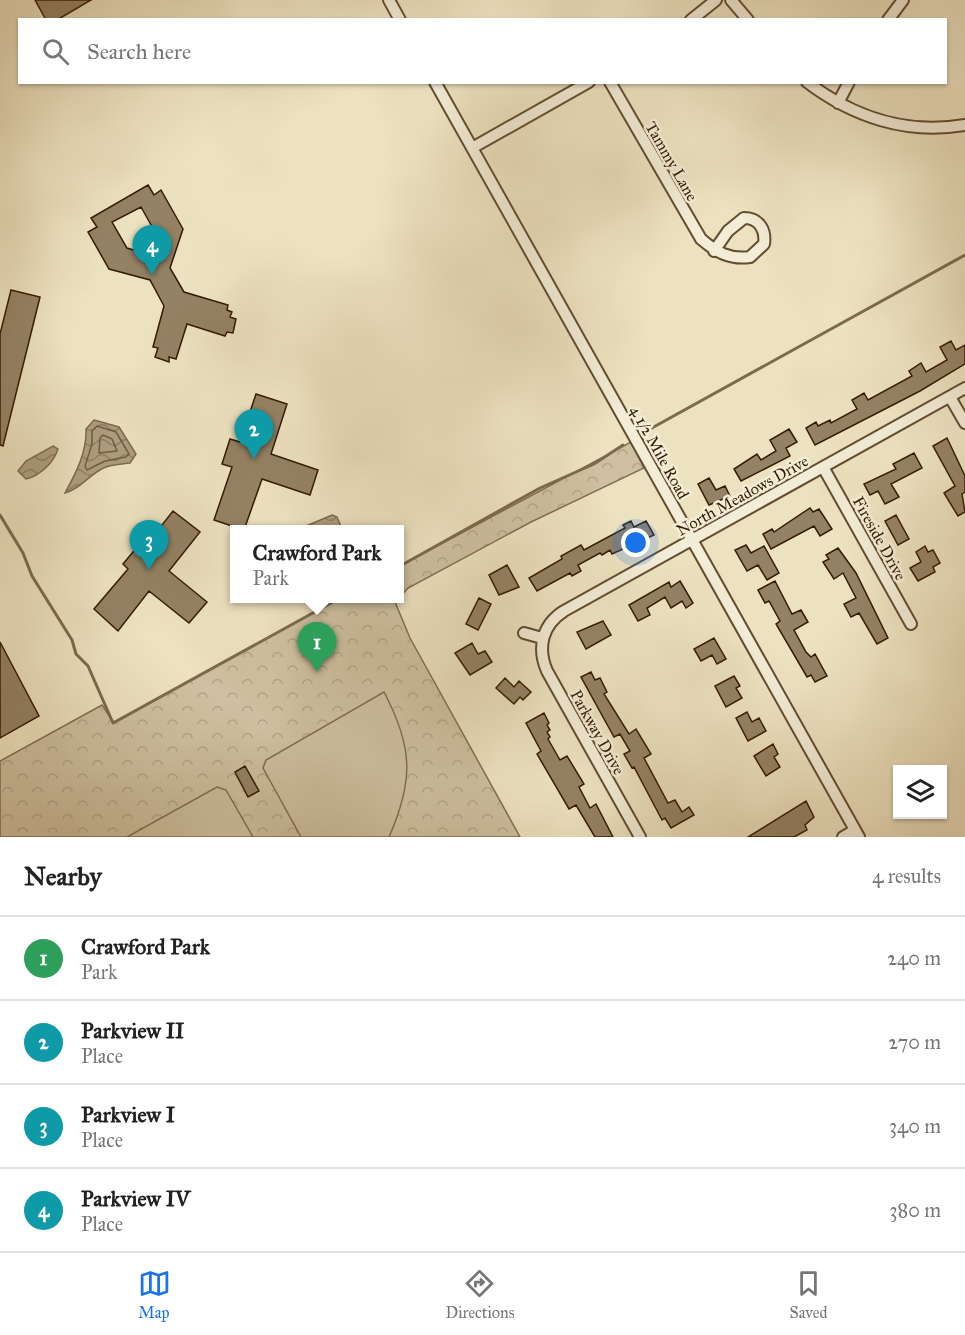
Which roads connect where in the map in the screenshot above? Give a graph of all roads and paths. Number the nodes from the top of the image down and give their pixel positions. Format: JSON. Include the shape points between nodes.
{"nodes":[{"id":1,"x":390,"y":0,"type":"edge"},
{"id":2,"x":716,"y":0,"type":"edge"},
{"id":3,"x":731,"y":0,"type":"edge"},
{"id":4,"x":903,"y":0,"type":"edge"},
{"id":5,"x":399,"y":18,"type":"edge"},
{"id":6,"x":694,"y":18,"type":"edge"},
{"id":7,"x":746,"y":18,"type":"edge"},
{"id":8,"x":890,"y":18,"type":"edge"},
{"id":9,"x":436,"y":84,"type":"edge"},
{"id":10,"x":585,"y":84,"type":"edge"},
{"id":11,"x":611,"y":84,"type":"edge"},
{"id":12,"x":810,"y":84,"type":"edge"},
{"id":13,"x":848,"y":84,"type":"edge"},
{"id":14,"x":838,"y":104,"type":"junction"},
{"id":15,"x":965,"y":125,"type":"edge"},
{"id":16,"x":472,"y":148,"type":"junction"},
{"id":17,"x":714,"y":250,"type":"junction"},
{"id":18,"x":965,"y":388,"type":"edge"},
{"id":19,"x":950,"y":397,"type":"junction"},
{"id":20,"x":965,"y":423,"type":"edge"},
{"id":21,"x":823,"y":467,"type":"junction"},
{"id":22,"x":692,"y":540,"type":"junction"},
{"id":23,"x":911,"y":624,"type":"dead end"},
{"id":24,"x":524,"y":633,"type":"dead end"},
{"id":25,"x":543,"y":638,"type":"junction"},
{"id":26,"x":857,"y":834,"type":"edge"},
{"id":27,"x":640,"y":837,"type":"edge"},
{"id":28,"x":843,"y":837,"type":"edge"}],
"edges":[{"from":1,"to":5,"type":"street"},
{"from":2,"to":6,"type":"street"},
{"from":3,"to":7,"type":"street"},
{"from":4,"to":8,"type":"street"},
{"from":9,"to":16,"type":"street","name":"4 1/2 Mile Road"},
{"from":10,"to":16,"type":"street"},
{"from":11,"to":17,"type":"street","name":"Tammy Lane","via":[[692,226]]},
{"from":12,"to":14,"type":"street"},
{"from":13,"to":14,"type":"street"},
{"from":14,"to":15,"type":"street","via":[[895,124],[940,128]]},
{"from":16,"to":22,"type":"street","name":"4 1/2 Mile Road"},
{"from":17,"to":17,"type":"street","via":[[729,257],[750,257],[764,244],[762,228],[757,221],[744,218]]},
{"from":18,"to":19,"type":"street","name":"North Meadows Drive"},
{"from":19,"to":20,"type":"street"},
{"from":19,"to":21,"type":"street","name":"North Meadows Drive"},
{"from":21,"to":22,"type":"street","name":"North Meadows Drive"},
{"from":21,"to":23,"type":"street","name":"Fireside Drive"},
{"from":22,"to":25,"type":"street","name":"North Meadows Drive","via":[[564,611],[549,624]]},
{"from":22,"to":26,"type":"street","name":"4 1/2 Mile Road"},
{"from":24,"to":25,"type":"street"},
{"from":25,"to":27,"type":"street","name":"Parkway Drive","via":[[541,650],[547,671]]},
{"from":26,"to":28,"type":"street"}]}
